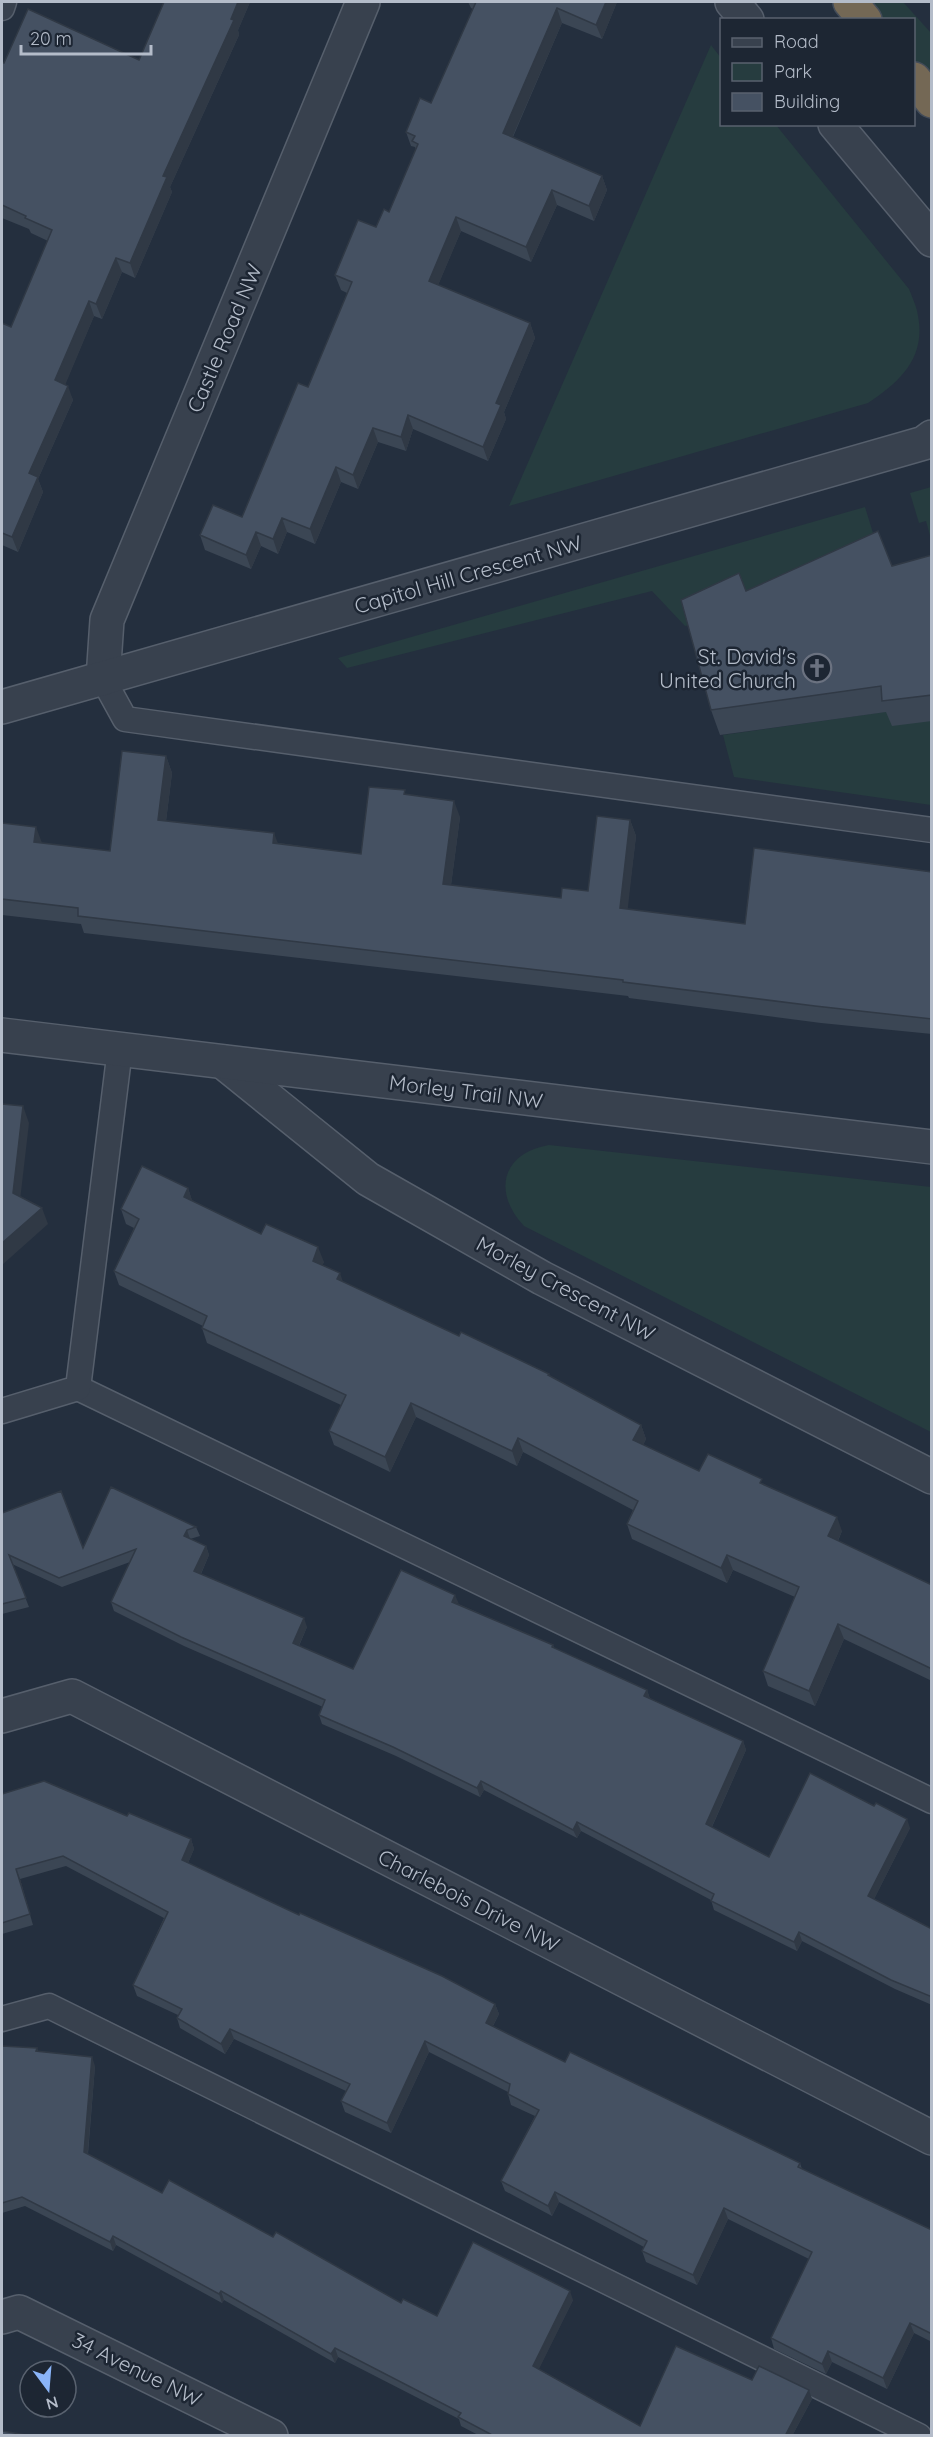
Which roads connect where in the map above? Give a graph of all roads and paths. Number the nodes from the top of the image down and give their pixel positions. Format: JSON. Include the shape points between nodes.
{"nodes":[{"id":1,"x":4,"y":2,"type":"edge"},
{"id":2,"x":363,"y":2,"type":"edge"},
{"id":3,"x":732,"y":2,"type":"edge"},
{"id":4,"x":850,"y":2,"type":"edge"},
{"id":5,"x":2,"y":9,"type":"edge"},
{"id":6,"x":745,"y":18,"type":"edge"},
{"id":7,"x":863,"y":18,"type":"edge"},
{"id":8,"x":915,"y":80,"type":"edge"},
{"id":9,"x":932,"y":101,"type":"edge"},
{"id":10,"x":837,"y":126,"type":"edge"},
{"id":11,"x":932,"y":240,"type":"edge"},
{"id":12,"x":932,"y":437,"type":"edge"},
{"id":13,"x":103,"y":679,"type":"junction"},
{"id":14,"x":2,"y":707,"type":"edge"},
{"id":15,"x":932,"y":830,"type":"edge"},
{"id":16,"x":2,"y":1035,"type":"edge"},
{"id":17,"x":120,"y":1049,"type":"junction"},
{"id":18,"x":223,"y":1062,"type":"junction"},
{"id":19,"x":932,"y":1147,"type":"edge"},
{"id":20,"x":78,"y":1388,"type":"junction"},
{"id":21,"x":2,"y":1411,"type":"edge"},
{"id":22,"x":932,"y":1477,"type":"edge"},
{"id":23,"x":2,"y":1716,"type":"edge"},
{"id":24,"x":932,"y":1801,"type":"edge"},
{"id":25,"x":2,"y":2019,"type":"edge"},
{"id":26,"x":932,"y":2138,"type":"edge"},
{"id":27,"x":2,"y":2317,"type":"edge"},
{"id":28,"x":271,"y":2436,"type":"edge"},
{"id":29,"x":919,"y":2436,"type":"edge"}],
"edges":[{"from":1,"to":5,"type":"lane"},
{"from":2,"to":13,"type":"street","name":"Castle Road NW","via":[[107,620]]},
{"from":3,"to":6,"type":"street"},
{"from":4,"to":7,"type":"highway"},
{"from":8,"to":9,"type":"highway"},
{"from":10,"to":11,"type":"street"},
{"from":12,"to":13,"type":"street","name":"Capitol Hill Crescent NW","via":[[924,443]]},
{"from":13,"to":14,"type":"street","name":"Capitol Hill Crescent NW"},
{"from":13,"to":15,"type":"lane","via":[[124,719]]},
{"from":16,"to":17,"type":"street","name":"Morley Trail NW"},
{"from":17,"to":18,"type":"street","name":"Morley Trail NW"},
{"from":17,"to":20,"type":"lane"},
{"from":18,"to":19,"type":"street","name":"Morley Trail NW"},
{"from":18,"to":22,"type":"street","name":"Morley Crescent NW","via":[[368,1179],[542,1278]]},
{"from":20,"to":21,"type":"lane"},
{"from":20,"to":24,"type":"lane"},
{"from":23,"to":26,"type":"street","name":"Charlebois Drive NW","via":[[72,1695]]},
{"from":25,"to":29,"type":"lane","via":[[49,2006]]},
{"from":27,"to":28,"type":"street","name":"34 Avenue NW","via":[[20,2312]]}]}
